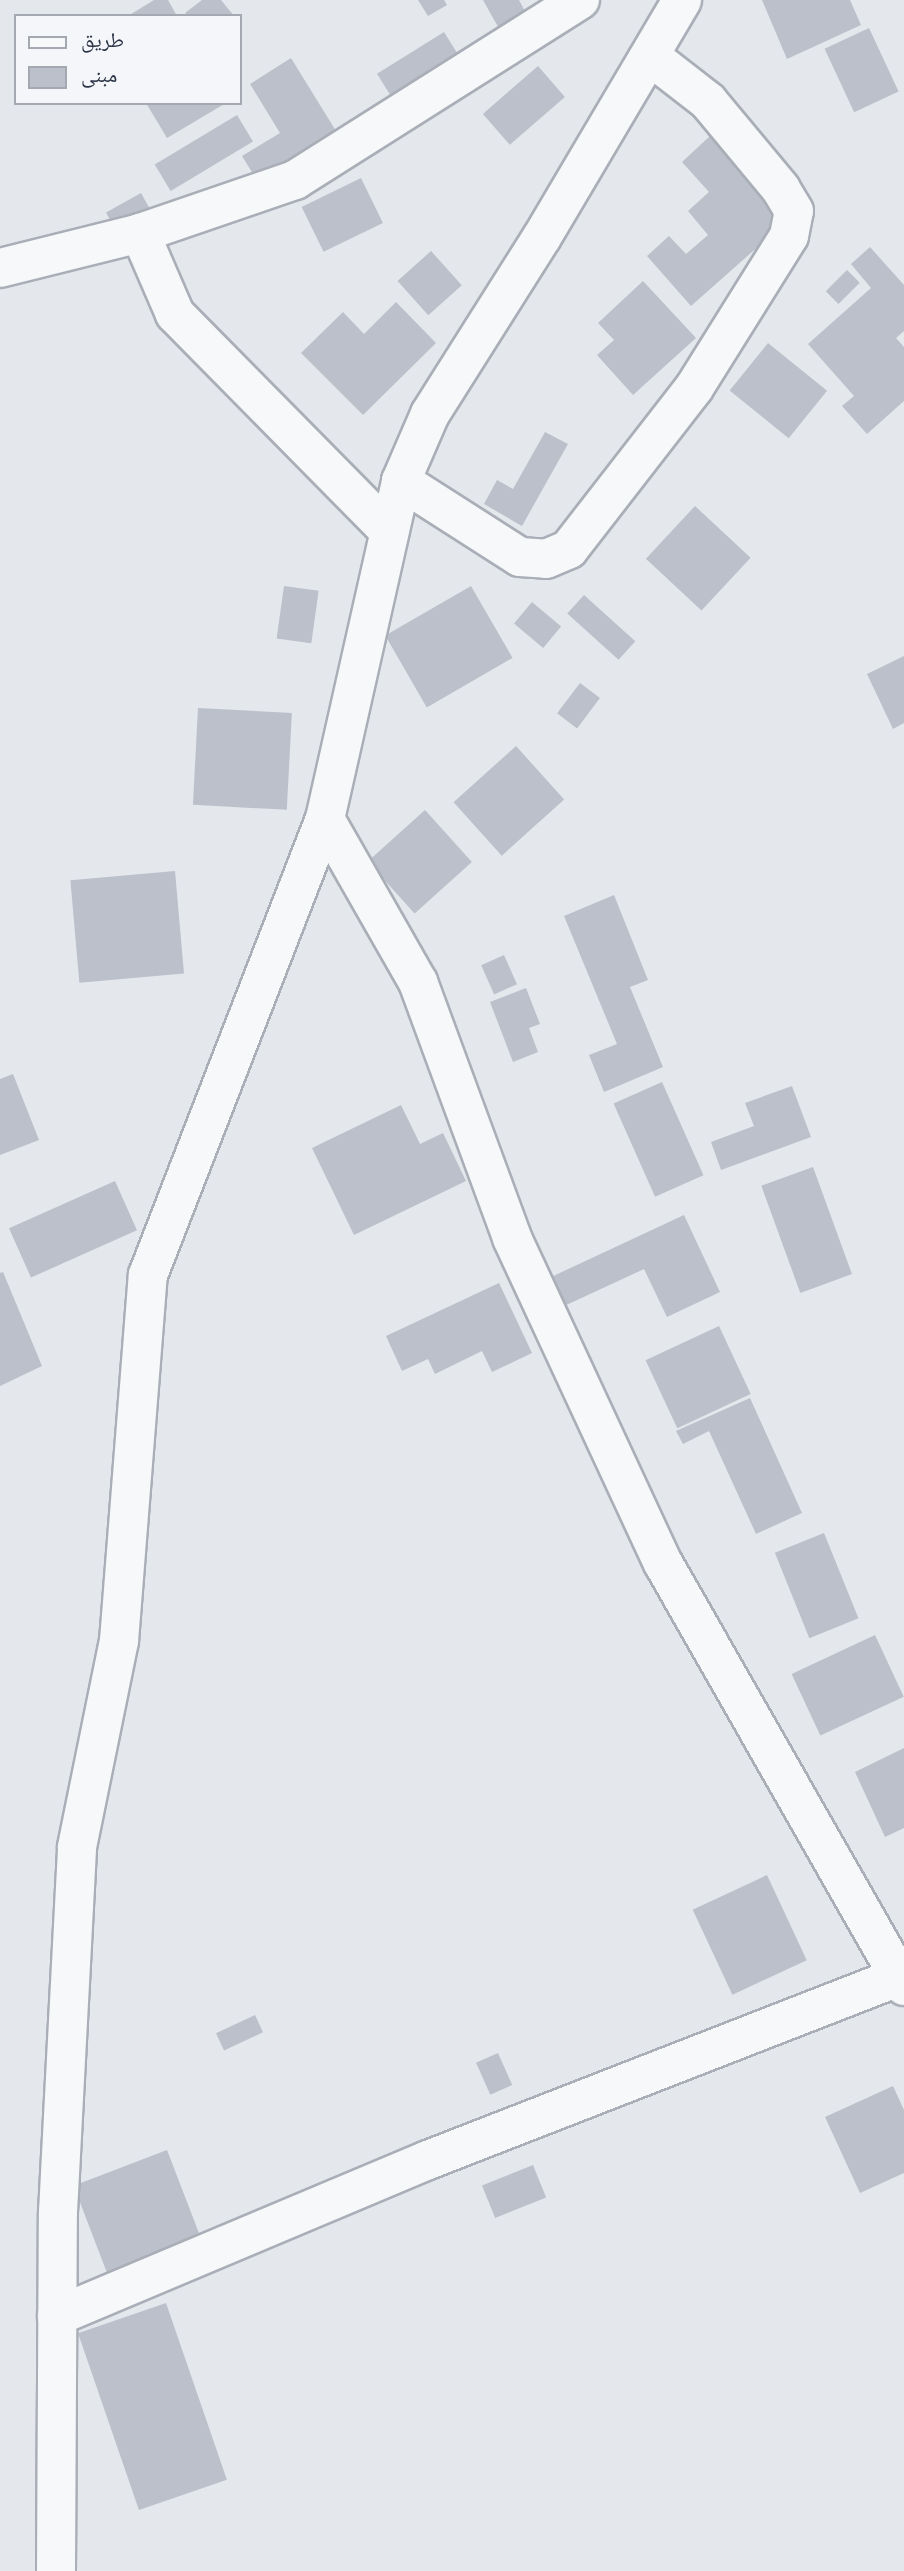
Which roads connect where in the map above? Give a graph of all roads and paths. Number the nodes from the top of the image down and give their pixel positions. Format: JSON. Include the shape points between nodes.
{"nodes":[{"id":1,"x":580,"y":0,"type":"edge"},
{"id":2,"x":682,"y":0,"type":"edge"},
{"id":3,"x":650,"y":56,"type":"junction"},
{"id":4,"x":140,"y":233,"type":"junction"},
{"id":5,"x":0,"y":268,"type":"edge"},
{"id":6,"x":401,"y":481,"type":"junction"},
{"id":7,"x":389,"y":531,"type":"junction"},
{"id":8,"x":325,"y":819,"type":"junction"},
{"id":9,"x":901,"y":1981,"type":"edge"},
{"id":10,"x":57,"y":2316,"type":"junction"},
{"id":11,"x":56,"y":2571,"type":"edge"}],
"edges":[{"from":1,"to":4,"type":"street","via":[[295,180]]},
{"from":2,"to":3,"type":"street"},
{"from":3,"to":6,"type":"street","via":[[430,414]]},
{"from":3,"to":6,"type":"street","via":[[708,102],[781,189],[794,211],[789,236],[694,388],[569,550],[546,559],[520,557]]},
{"from":4,"to":5,"type":"street"},
{"from":4,"to":7,"type":"street","via":[[175,314]]},
{"from":6,"to":7,"type":"street"},
{"from":7,"to":8,"type":"street"},
{"from":8,"to":9,"type":"street","via":[[418,982],[512,1238],[663,1563]]},
{"from":8,"to":10,"type":"street","via":[[148,1275],[119,1641],[77,1847]]},
{"from":9,"to":10,"type":"street","via":[[428,2160]]},
{"from":10,"to":11,"type":"street"}]}
